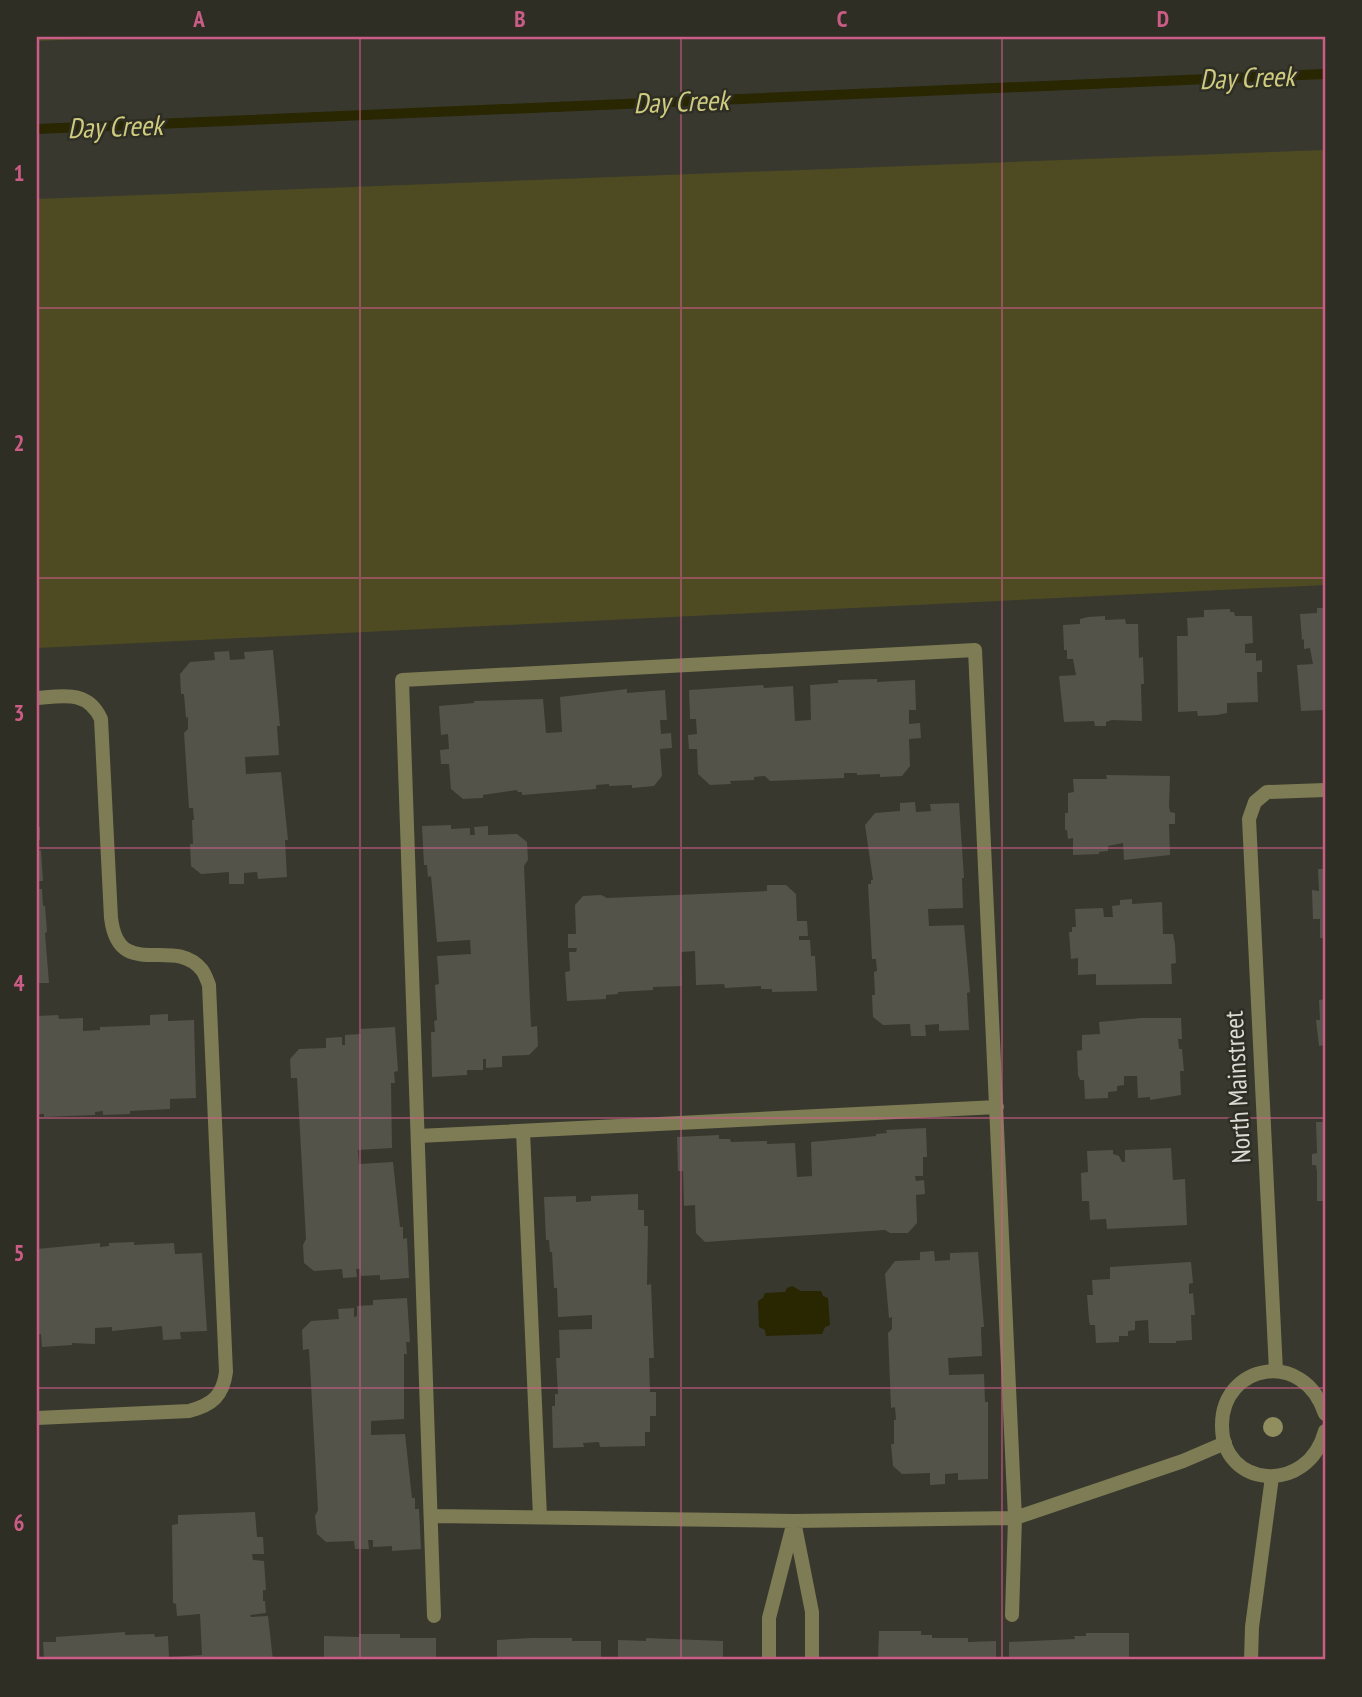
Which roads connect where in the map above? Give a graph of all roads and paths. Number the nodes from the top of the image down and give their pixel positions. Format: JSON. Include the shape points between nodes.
{"nodes":[{"id":1,"x":37,"y":698,"type":"edge"},
{"id":2,"x":1325,"y":790,"type":"edge"},
{"id":3,"x":997,"y":1107,"type":"junction"},
{"id":4,"x":523,"y":1131,"type":"junction"},
{"id":5,"x":418,"y":1136,"type":"junction"},
{"id":6,"x":1276,"y":1371,"type":"junction"},
{"id":7,"x":1325,"y":1414,"type":"edge"},
{"id":8,"x":37,"y":1419,"type":"edge"},
{"id":9,"x":1325,"y":1431,"type":"edge"},
{"id":10,"x":1225,"y":1443,"type":"junction"},
{"id":11,"x":1272,"y":1477,"type":"junction"},
{"id":12,"x":431,"y":1516,"type":"junction"},
{"id":13,"x":540,"y":1517,"type":"junction"},
{"id":14,"x":1015,"y":1518,"type":"junction"},
{"id":15,"x":794,"y":1521,"type":"junction"},
{"id":16,"x":1012,"y":1615,"type":"dead end"},
{"id":17,"x":434,"y":1616,"type":"dead end"},
{"id":18,"x":769,"y":1660,"type":"edge"},
{"id":19,"x":812,"y":1660,"type":"edge"},
{"id":20,"x":1251,"y":1660,"type":"edge"}],
"edges":[{"from":1,"to":8,"type":"street","via":[[82,699],[95,705],[101,719],[112,932],[118,943],[141,956],[173,954],[189,959],[202,970],[209,985],[226,1372],[217,1399],[189,1411]]},
{"from":2,"to":6,"type":"street","name":"North Mainstreet","via":[[1267,792],[1255,802],[1249,819]]},
{"from":3,"to":4,"type":"street"},
{"from":3,"to":5,"type":"street","via":[[975,650],[401,680]]},
{"from":3,"to":14,"type":"street"},
{"from":4,"to":5,"type":"street"},
{"from":4,"to":13,"type":"street"},
{"from":5,"to":12,"type":"street"},
{"from":6,"to":7,"type":"street","via":[[1308,1383]]},
{"from":6,"to":10,"type":"street","via":[[1243,1381],[1231,1394],[1221,1426]]},
{"from":9,"to":11,"type":"street","via":[[1314,1457],[1302,1468]]},
{"from":10,"to":11,"type":"street","via":[[1243,1468]]},
{"from":10,"to":14,"type":"street"},
{"from":11,"to":20,"type":"street"},
{"from":12,"to":13,"type":"street"},
{"from":12,"to":17,"type":"street"},
{"from":13,"to":15,"type":"street"},
{"from":14,"to":15,"type":"street"},
{"from":14,"to":16,"type":"street"},
{"from":15,"to":18,"type":"street","via":[[769,1618]]},
{"from":15,"to":19,"type":"street","via":[[812,1612]]}]}
